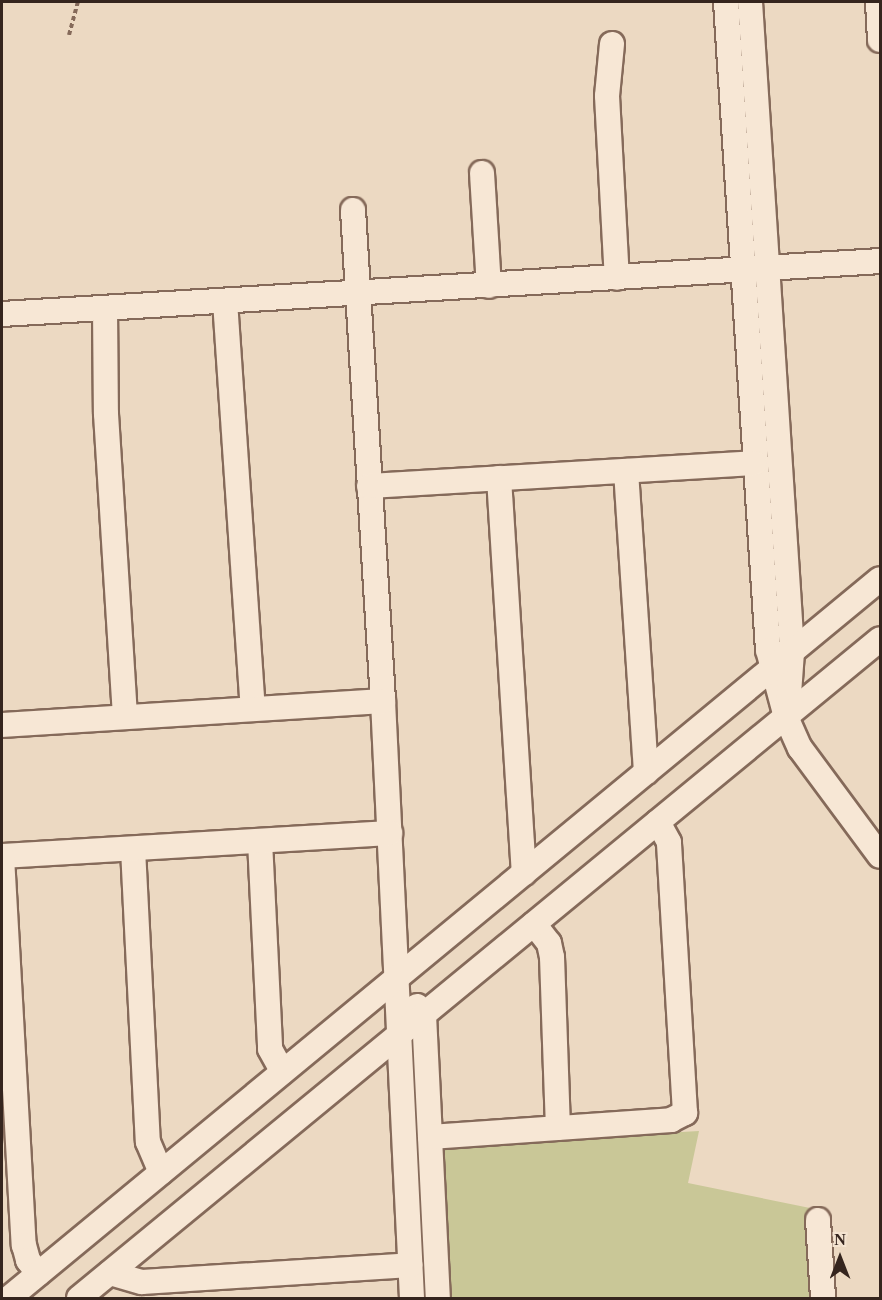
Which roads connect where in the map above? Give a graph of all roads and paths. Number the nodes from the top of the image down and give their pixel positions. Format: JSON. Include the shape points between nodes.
{"nodes":[{"id":1,"x":78,"y":2,"type":"edge"},
{"id":2,"x":726,"y":2,"type":"edge"},
{"id":3,"x":750,"y":2,"type":"edge"},
{"id":4,"x":878,"y":2,"type":"edge"},
{"id":5,"x":69,"y":35,"type":"dead end"},
{"id":6,"x":880,"y":40,"type":"edge"},
{"id":7,"x":612,"y":44,"type":"dead end"},
{"id":8,"x":483,"y":173,"type":"dead end"},
{"id":9,"x":353,"y":210,"type":"dead end"},
{"id":10,"x":880,"y":261,"type":"edge"},
{"id":11,"x":754,"y":270,"type":"junction"},
{"id":12,"x":617,"y":278,"type":"junction"},
{"id":13,"x":489,"y":286,"type":"junction"},
{"id":14,"x":356,"y":294,"type":"junction"},
{"id":15,"x":225,"y":301,"type":"junction"},
{"id":16,"x":105,"y":308,"type":"junction"},
{"id":17,"x":2,"y":314,"type":"edge"},
{"id":18,"x":754,"y":463,"type":"junction"},
{"id":19,"x":626,"y":471,"type":"junction"},
{"id":20,"x":499,"y":478,"type":"junction"},
{"id":21,"x":369,"y":486,"type":"junction"},
{"id":22,"x":880,"y":579,"type":"edge"},
{"id":23,"x":880,"y":639,"type":"edge"},
{"id":24,"x":792,"y":652,"type":"junction"},
{"id":25,"x":772,"y":668,"type":"junction"},
{"id":26,"x":383,"y":701,"type":"junction"},
{"id":27,"x":253,"y":708,"type":"junction"},
{"id":28,"x":125,"y":716,"type":"junction"},
{"id":29,"x":786,"y":717,"type":"junction"},
{"id":30,"x":2,"y":725,"type":"edge"},
{"id":31,"x":646,"y":772,"type":"junction"},
{"id":32,"x":658,"y":822,"type":"junction"},
{"id":33,"x":390,"y":833,"type":"junction"},
{"id":34,"x":260,"y":841,"type":"junction"},
{"id":35,"x":133,"y":849,"type":"junction"},
{"id":36,"x":880,"y":856,"type":"edge"},
{"id":37,"x":2,"y":857,"type":"edge"},
{"id":38,"x":524,"y":873,"type":"junction"},
{"id":39,"x":534,"y":924,"type":"junction"},
{"id":40,"x":397,"y":978,"type":"junction"},
{"id":41,"x":5,"y":988,"type":"edge"},
{"id":42,"x":424,"y":1015,"type":"junction"},
{"id":43,"x":400,"y":1035,"type":"junction"},
{"id":44,"x":283,"y":1072,"type":"junction"},
{"id":45,"x":558,"y":1128,"type":"junction"},
{"id":46,"x":430,"y":1137,"type":"junction"},
{"id":47,"x":161,"y":1172,"type":"junction"},
{"id":48,"x":818,"y":1221,"type":"dead end"},
{"id":49,"x":410,"y":1265,"type":"junction"},
{"id":50,"x":110,"y":1273,"type":"junction"},
{"id":51,"x":38,"y":1274,"type":"junction"},
{"id":52,"x":9,"y":1299,"type":"edge"},
{"id":53,"x":79,"y":1299,"type":"edge"},
{"id":54,"x":412,"y":1299,"type":"edge"},
{"id":55,"x":438,"y":1299,"type":"edge"},
{"id":56,"x":823,"y":1299,"type":"edge"}],
"edges":[{"from":1,"to":5,"type":"path"},
{"from":2,"to":11,"type":"street"},
{"from":3,"to":11,"type":"street"},
{"from":4,"to":6,"type":"street"},
{"from":7,"to":12,"type":"street","via":[[607,96]]},
{"from":8,"to":13,"type":"street"},
{"from":9,"to":14,"type":"street"},
{"from":10,"to":11,"type":"street"},
{"from":11,"to":12,"type":"street"},
{"from":11,"to":18,"type":"street"},
{"from":11,"to":24,"type":"street"},
{"from":12,"to":13,"type":"street"},
{"from":13,"to":14,"type":"street"},
{"from":14,"to":15,"type":"street"},
{"from":14,"to":21,"type":"street"},
{"from":15,"to":16,"type":"street"},
{"from":15,"to":27,"type":"street"},
{"from":16,"to":17,"type":"street"},
{"from":16,"to":28,"type":"street","via":[[106,414]]},
{"from":18,"to":19,"type":"street"},
{"from":18,"to":25,"type":"street","via":[[764,619]]},
{"from":19,"to":20,"type":"street"},
{"from":19,"to":31,"type":"street"},
{"from":20,"to":21,"type":"street"},
{"from":20,"to":38,"type":"street"},
{"from":21,"to":26,"type":"street"},
{"from":22,"to":24,"type":"street"},
{"from":23,"to":29,"type":"street"},
{"from":24,"to":25,"type":"street"},
{"from":24,"to":29,"type":"street"},
{"from":25,"to":29,"type":"street"},
{"from":25,"to":31,"type":"street"},
{"from":26,"to":27,"type":"street"},
{"from":26,"to":33,"type":"street"},
{"from":27,"to":28,"type":"street"},
{"from":28,"to":30,"type":"street"},
{"from":29,"to":32,"type":"street"},
{"from":29,"to":36,"type":"street","via":[[800,747]]},
{"from":31,"to":38,"type":"street"},
{"from":32,"to":39,"type":"street"},
{"from":32,"to":45,"type":"street","via":[[669,842],[685,1113],[671,1120]]},
{"from":33,"to":34,"type":"street"},
{"from":33,"to":40,"type":"street"},
{"from":34,"to":35,"type":"street"},
{"from":34,"to":44,"type":"street","via":[[270,1049]]},
{"from":35,"to":37,"type":"street"},
{"from":35,"to":47,"type":"street","via":[[147,1142]]},
{"from":37,"to":41,"type":"street"},
{"from":38,"to":40,"type":"street"},
{"from":39,"to":42,"type":"street"},
{"from":39,"to":45,"type":"street","via":[[549,943],[552,957]]},
{"from":40,"to":42,"type":"street"},
{"from":40,"to":43,"type":"street"},
{"from":40,"to":44,"type":"street"},
{"from":41,"to":51,"type":"street","via":[[24,1245]]},
{"from":42,"to":43,"type":"street"},
{"from":42,"to":46,"type":"street"},
{"from":43,"to":49,"type":"street"},
{"from":43,"to":50,"type":"street"},
{"from":44,"to":47,"type":"street"},
{"from":45,"to":46,"type":"street"},
{"from":46,"to":55,"type":"street"},
{"from":47,"to":51,"type":"street"},
{"from":48,"to":56,"type":"street"},
{"from":49,"to":50,"type":"street","via":[[142,1282]]},
{"from":49,"to":54,"type":"street"},
{"from":50,"to":53,"type":"street"},
{"from":51,"to":52,"type":"street"}]}
